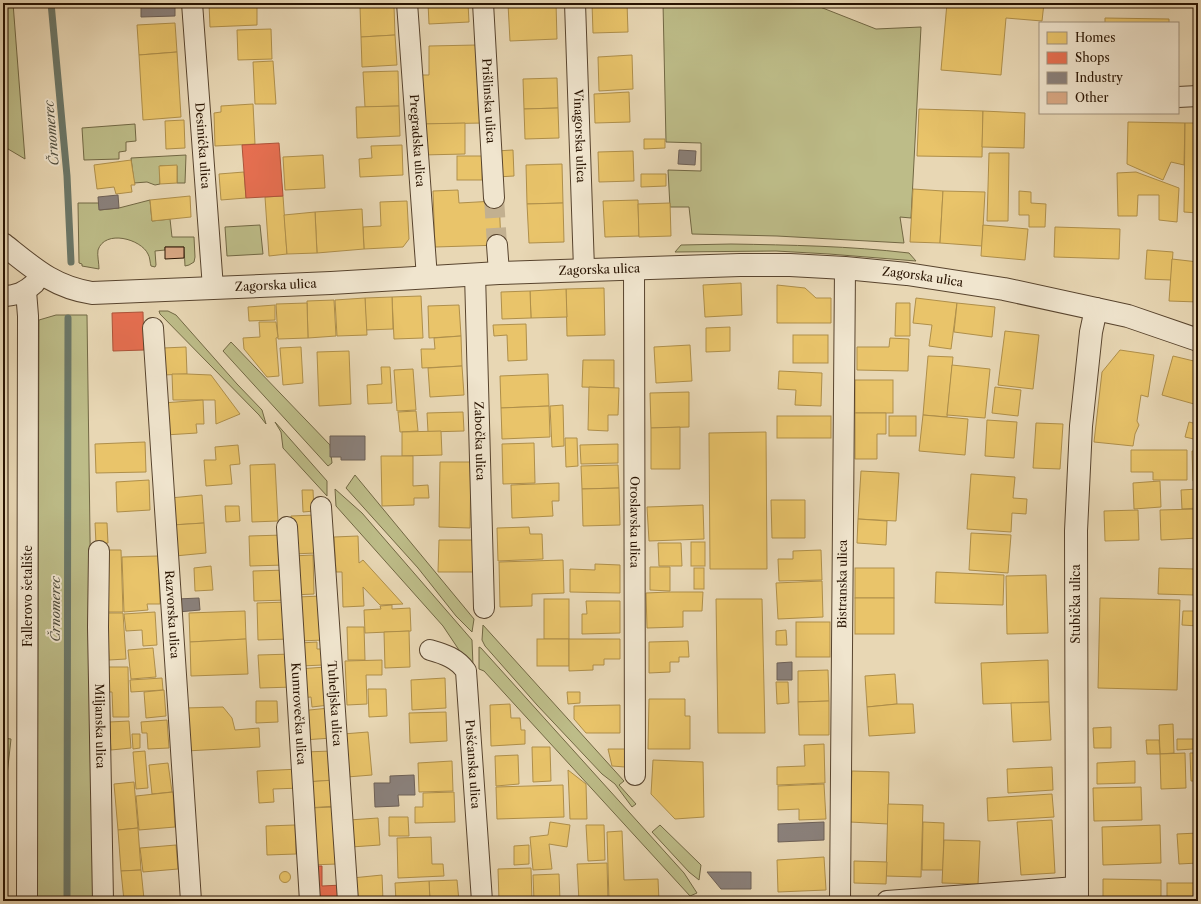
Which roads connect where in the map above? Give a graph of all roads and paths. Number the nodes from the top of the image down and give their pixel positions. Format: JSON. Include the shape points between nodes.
{"nodes":[{"id":1,"x":192,"y":3,"type":"edge"},
{"id":2,"x":407,"y":3,"type":"edge"},
{"id":3,"x":483,"y":3,"type":"edge"},
{"id":4,"x":574,"y":3,"type":"edge"},
{"id":5,"x":1198,"y":96,"type":"edge"},
{"id":6,"x":1179,"y":97,"type":"edge"},
{"id":7,"x":494,"y":198,"type":"tunnel mouth"},
{"id":8,"x":3,"y":244,"type":"edge"},
{"id":9,"x":497,"y":245,"type":"tunnel mouth"},
{"id":10,"x":634,"y":268,"type":"junction"},
{"id":11,"x":845,"y":268,"type":"junction"},
{"id":12,"x":584,"y":270,"type":"junction"},
{"id":13,"x":499,"y":273,"type":"junction"},
{"id":14,"x":475,"y":274,"type":"junction"},
{"id":15,"x":43,"y":275,"type":"junction"},
{"id":16,"x":427,"y":278,"type":"junction"},
{"id":17,"x":213,"y":288,"type":"junction"},
{"id":18,"x":26,"y":291,"type":"junction"},
{"id":19,"x":3,"y":296,"type":"edge"},
{"id":20,"x":1096,"y":309,"type":"junction"},
{"id":21,"x":153,"y":328,"type":"dead end"},
{"id":22,"x":1198,"y":340,"type":"edge"},
{"id":23,"x":320,"y":507,"type":"dead end"},
{"id":24,"x":287,"y":527,"type":"dead end"},
{"id":25,"x":99,"y":551,"type":"dead end"},
{"id":26,"x":484,"y":608,"type":"dead end"},
{"id":27,"x":430,"y":650,"type":"dead end"},
{"id":28,"x":636,"y":775,"type":"dead end"},
{"id":29,"x":1077,"y":894,"type":"edge"},
{"id":30,"x":27,"y":901,"type":"edge"},
{"id":31,"x":103,"y":901,"type":"edge"},
{"id":32,"x":191,"y":901,"type":"edge"},
{"id":33,"x":310,"y":901,"type":"edge"},
{"id":34,"x":348,"y":901,"type":"edge"},
{"id":35,"x":482,"y":901,"type":"edge"},
{"id":36,"x":840,"y":901,"type":"edge"},
{"id":37,"x":886,"y":901,"type":"edge"}],
"edges":[{"from":1,"to":17,"type":"street","name":"Desinićka ulica"},
{"from":2,"to":16,"type":"street","name":"Pregradska ulica"},
{"from":3,"to":7,"type":"street","name":"Prišlinska ulica"},
{"from":4,"to":12,"type":"street","name":"Vinagorska ulica"},
{"from":5,"to":6,"type":"street"},
{"from":8,"to":15,"type":"street","name":"Zagorska ulica"},
{"from":9,"to":13,"type":"street"},
{"from":10,"to":11,"type":"street","name":"Zagorska ulica","via":[[740,265]]},
{"from":10,"to":12,"type":"street","name":"Zagorska ulica"},
{"from":10,"to":28,"type":"street","name":"Oroslavska ulica"},
{"from":11,"to":20,"type":"street","name":"Zagorska ulica","via":[[949,280]]},
{"from":11,"to":36,"type":"street","name":"Bistranska ulica"},
{"from":12,"to":13,"type":"street","name":"Zagorska ulica"},
{"from":13,"to":14,"type":"street","name":"Zagorska ulica"},
{"from":14,"to":16,"type":"street","name":"Zagorska ulica"},
{"from":14,"to":26,"type":"street","name":"Zabočka ulica"},
{"from":15,"to":17,"type":"street","name":"Zagorska ulica","via":[[66,287],[92,293]]},
{"from":15,"to":18,"type":"street"},
{"from":16,"to":17,"type":"street","name":"Zagorska ulica"},
{"from":18,"to":19,"type":"street"},
{"from":18,"to":30,"type":"street","name":"Fallerovo šetalište"},
{"from":20,"to":22,"type":"street","name":"Zagorska ulica","via":[[1128,316]]},
{"from":20,"to":29,"type":"street","name":"Stubička ulica","via":[[1091,332],[1081,426],[1076,531]]},
{"from":21,"to":32,"type":"street","name":"Razvorska ulica"},
{"from":23,"to":34,"type":"street","name":"Tuheljska ulica"},
{"from":24,"to":33,"type":"street","name":"Kumrovečka ulica"},
{"from":25,"to":31,"type":"street","name":"Miljanska ulica"},
{"from":27,"to":35,"type":"street","name":"Pušćanska ulica","via":[[447,655],[462,664],[466,670]]},
{"from":29,"to":37,"type":"street"}]}
